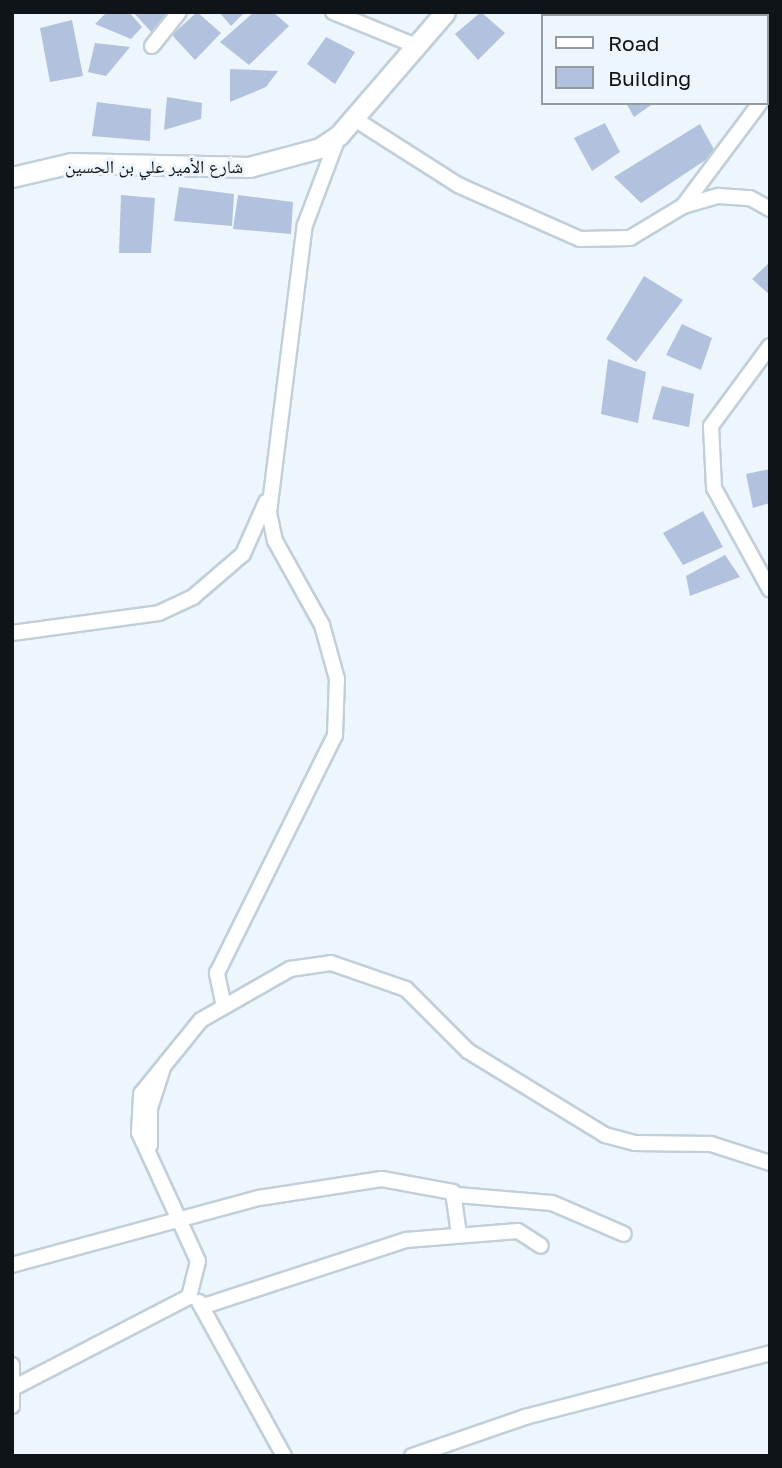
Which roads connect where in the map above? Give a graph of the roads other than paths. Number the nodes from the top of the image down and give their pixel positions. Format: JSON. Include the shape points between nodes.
{"nodes":[{"id":1,"x":179,"y":12,"type":"edge"},
{"id":2,"x":333,"y":12,"type":"edge"},
{"id":3,"x":445,"y":12,"type":"edge"},
{"id":4,"x":414,"y":45,"type":"junction"},
{"id":5,"x":152,"y":46,"type":"dead end"},
{"id":6,"x":759,"y":105,"type":"edge"},
{"id":7,"x":353,"y":118,"type":"junction"},
{"id":8,"x":339,"y":135,"type":"junction"},
{"id":9,"x":12,"y":177,"type":"edge"},
{"id":10,"x":683,"y":206,"type":"junction"},
{"id":11,"x":770,"y":209,"type":"edge"},
{"id":12,"x":770,"y":346,"type":"edge"},
{"id":13,"x":271,"y":488,"type":"junction"},
{"id":14,"x":770,"y":590,"type":"edge"},
{"id":15,"x":12,"y":634,"type":"edge"},
{"id":16,"x":223,"y":1002,"type":"junction"},
{"id":17,"x":770,"y":1163,"type":"edge"},
{"id":18,"x":457,"y":1195,"type":"junction"},
{"id":19,"x":184,"y":1221,"type":"junction"},
{"id":20,"x":459,"y":1234,"type":"junction"},
{"id":21,"x":624,"y":1234,"type":"dead end"},
{"id":22,"x":541,"y":1246,"type":"dead end"},
{"id":23,"x":12,"y":1265,"type":"edge"},
{"id":24,"x":188,"y":1297,"type":"junction"},
{"id":25,"x":204,"y":1306,"type":"junction"},
{"id":26,"x":770,"y":1353,"type":"edge"},
{"id":27,"x":12,"y":1365,"type":"edge"},
{"id":28,"x":17,"y":1386,"type":"junction"},
{"id":29,"x":12,"y":1406,"type":"edge"},
{"id":30,"x":284,"y":1456,"type":"edge"},
{"id":31,"x":412,"y":1456,"type":"edge"}],
"edges":[{"from":1,"to":5,"type":"street"},
{"from":2,"to":4,"type":"street"},
{"from":3,"to":4,"type":"street","name":"شارع الأمير علي بن الحسين"},
{"from":4,"to":7,"type":"street","name":"شارع الأمير علي بن الحسين"},
{"from":6,"to":10,"type":"street"},
{"from":7,"to":8,"type":"street","name":"شارع الأمير علي بن الحسين"},
{"from":7,"to":10,"type":"street","via":[[458,185],[580,239],[630,238]]},
{"from":8,"to":9,"type":"street","name":"شارع الأمير علي بن الحسين","via":[[297,157],[249,167],[71,163]]},
{"from":8,"to":13,"type":"street","via":[[305,225]]},
{"from":10,"to":11,"type":"street","via":[[734,195]]},
{"from":12,"to":14,"type":"street","via":[[711,426],[714,488]]},
{"from":13,"to":15,"type":"street","via":[[243,554],[193,597],[159,613]]},
{"from":13,"to":16,"type":"street","via":[[275,541],[322,625],[338,708],[327,759],[217,973]]},
{"from":16,"to":17,"type":"street","via":[[290,969],[331,964],[359,971],[406,989],[489,1067],[605,1135],[635,1143],[711,1144]]},
{"from":16,"to":19,"type":"street","via":[[163,1065],[149,1120],[155,1162]]},
{"from":18,"to":19,"type":"street","via":[[415,1181],[382,1179],[259,1198]]},
{"from":18,"to":20,"type":"street"},
{"from":18,"to":21,"type":"street","via":[[552,1203]]},
{"from":19,"to":23,"type":"street"},
{"from":19,"to":24,"type":"street","via":[[198,1261]]},
{"from":20,"to":22,"type":"street","via":[[518,1231]]},
{"from":20,"to":25,"type":"street","via":[[406,1240]]},
{"from":24,"to":25,"type":"street"},
{"from":24,"to":28,"type":"street"},
{"from":25,"to":30,"type":"street"},
{"from":26,"to":31,"type":"street","via":[[525,1417]]},
{"from":27,"to":28,"type":"street"},
{"from":28,"to":29,"type":"street"}]}
